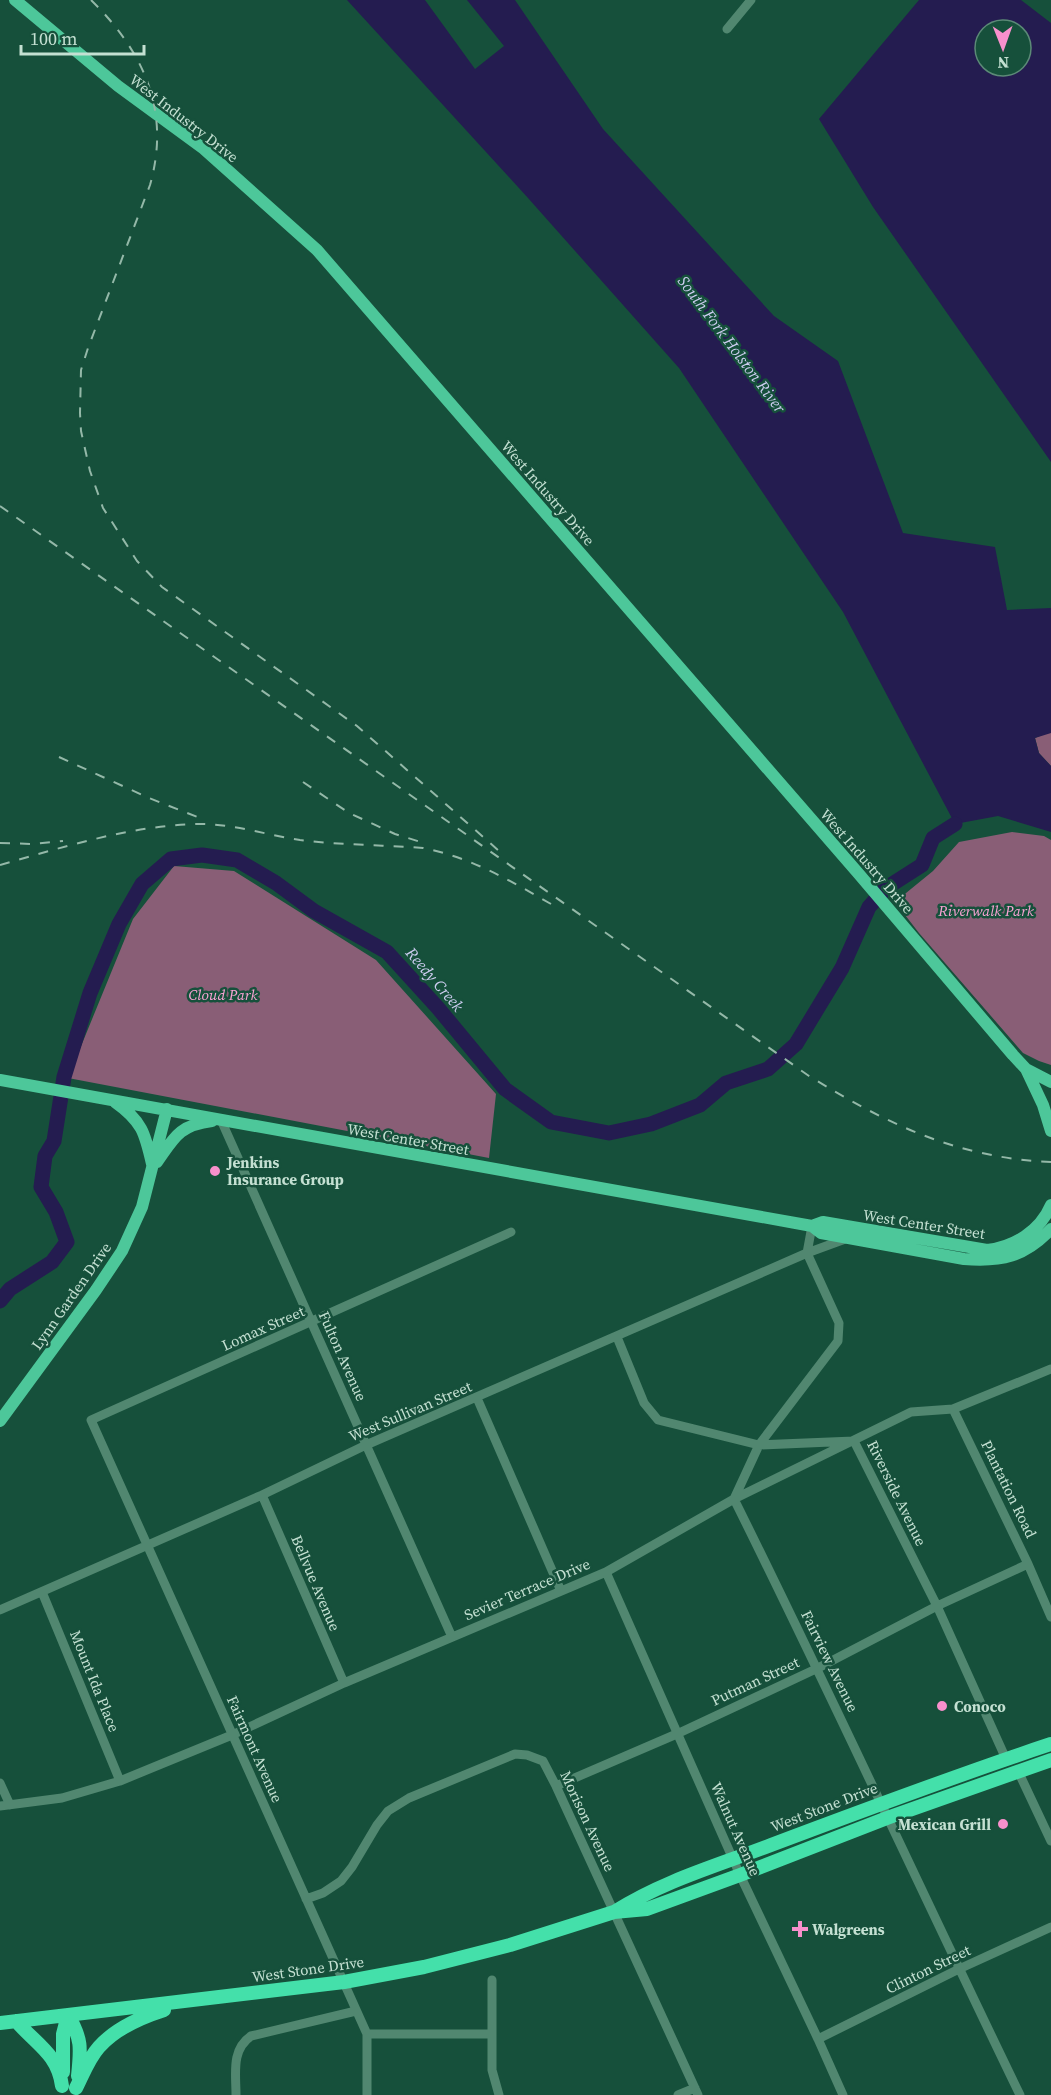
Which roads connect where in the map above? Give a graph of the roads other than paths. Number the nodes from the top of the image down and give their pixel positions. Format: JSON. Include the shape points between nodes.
{"nodes":[{"id":1,"x":15,"y":0,"type":"edge"},
{"id":2,"x":751,"y":0,"type":"edge"},
{"id":3,"x":727,"y":29,"type":"dead end"},
{"id":4,"x":1013,"y":1054,"type":"junction"},
{"id":5,"x":1026,"y":1069,"type":"junction"},
{"id":6,"x":1051,"y":1072,"type":"edge"},
{"id":7,"x":0,"y":1080,"type":"edge"},
{"id":8,"x":1051,"y":1082,"type":"edge"},
{"id":9,"x":111,"y":1099,"type":"junction"},
{"id":10,"x":167,"y":1109,"type":"junction"},
{"id":11,"x":221,"y":1120,"type":"junction"},
{"id":12,"x":1051,"y":1131,"type":"edge"},
{"id":13,"x":153,"y":1168,"type":"junction"},
{"id":14,"x":1049,"y":1213,"type":"edge"},
{"id":15,"x":812,"y":1226,"type":"junction"},
{"id":16,"x":1051,"y":1229,"type":"edge"},
{"id":17,"x":511,"y":1233,"type":"dead end"},
{"id":18,"x":848,"y":1238,"type":"junction"},
{"id":19,"x":807,"y":1253,"type":"junction"},
{"id":20,"x":312,"y":1322,"type":"junction"},
{"id":21,"x":616,"y":1337,"type":"junction"},
{"id":22,"x":1051,"y":1369,"type":"edge"},
{"id":23,"x":477,"y":1398,"type":"junction"},
{"id":24,"x":953,"y":1409,"type":"junction"},
{"id":25,"x":91,"y":1420,"type":"joint"},
{"id":26,"x":0,"y":1421,"type":"edge"},
{"id":27,"x":854,"y":1441,"type":"junction"},
{"id":28,"x":366,"y":1445,"type":"junction"},
{"id":29,"x":759,"y":1445,"type":"junction"},
{"id":30,"x":262,"y":1495,"type":"junction"},
{"id":31,"x":734,"y":1499,"type":"junction"},
{"id":32,"x":148,"y":1544,"type":"junction"},
{"id":33,"x":1028,"y":1564,"type":"junction"},
{"id":34,"x":606,"y":1572,"type":"junction"},
{"id":35,"x":561,"y":1591,"type":"junction"},
{"id":36,"x":42,"y":1592,"type":"junction"},
{"id":37,"x":937,"y":1606,"type":"junction"},
{"id":38,"x":0,"y":1610,"type":"edge"},
{"id":39,"x":1051,"y":1617,"type":"edge"},
{"id":40,"x":452,"y":1637,"type":"junction"},
{"id":41,"x":818,"y":1668,"type":"junction"},
{"id":42,"x":344,"y":1683,"type":"junction"},
{"id":43,"x":679,"y":1733,"type":"junction"},
{"id":44,"x":232,"y":1735,"type":"junction"},
{"id":45,"x":1051,"y":1744,"type":"edge"},
{"id":46,"x":1051,"y":1750,"type":"edge"},
{"id":47,"x":1006,"y":1759,"type":"junction"},
{"id":48,"x":1051,"y":1760,"type":"edge"},
{"id":49,"x":1018,"y":1771,"type":"junction"},
{"id":50,"x":120,"y":1781,"type":"junction"},
{"id":51,"x":0,"y":1782,"type":"edge"},
{"id":52,"x":556,"y":1786,"type":"junction"},
{"id":53,"x":951,"y":1795,"type":"junction"},
{"id":54,"x":881,"y":1803,"type":"junction"},
{"id":55,"x":5,"y":1805,"type":"edge"},
{"id":56,"x":887,"y":1818,"type":"junction"},
{"id":57,"x":1051,"y":1840,"type":"edge"},
{"id":58,"x":733,"y":1860,"type":"junction"},
{"id":59,"x":740,"y":1875,"type":"junction"},
{"id":60,"x":306,"y":1899,"type":"junction"},
{"id":61,"x":614,"y":1912,"type":"junction"},
{"id":62,"x":1051,"y":1927,"type":"edge"},
{"id":63,"x":959,"y":1969,"type":"junction"},
{"id":64,"x":492,"y":1980,"type":"dead end"},
{"id":65,"x":344,"y":1982,"type":"junction"},
{"id":66,"x":189,"y":2002,"type":"junction"},
{"id":67,"x":356,"y":2011,"type":"junction"},
{"id":68,"x":68,"y":2015,"type":"junction"},
{"id":69,"x":16,"y":2021,"type":"junction"},
{"id":70,"x":0,"y":2023,"type":"edge"},
{"id":71,"x":367,"y":2034,"type":"junction"},
{"id":72,"x":492,"y":2034,"type":"junction"},
{"id":73,"x":818,"y":2038,"type":"junction"},
{"id":74,"x":68,"y":2091,"type":"edge"},
{"id":75,"x":696,"y":2091,"type":"edge"},
{"id":76,"x":236,"y":2095,"type":"edge"},
{"id":77,"x":368,"y":2095,"type":"edge"},
{"id":78,"x":499,"y":2095,"type":"edge"},
{"id":79,"x":678,"y":2095,"type":"edge"},
{"id":80,"x":843,"y":2095,"type":"edge"},
{"id":81,"x":1020,"y":2095,"type":"edge"}],
"edges":[{"from":1,"to":4,"type":"main road","name":"West Industry Drive","via":[[118,86],[204,149],[317,250]]},
{"from":2,"to":3,"type":"street"},
{"from":4,"to":5,"type":"main road","name":"West Industry Drive"},
{"from":4,"to":6,"type":"main road","name":"West Industry Drive"},
{"from":5,"to":8,"type":"main road","name":"West Industry Drive"},
{"from":5,"to":12,"type":"main road"},
{"from":7,"to":9,"type":"main road","name":"West Center Street"},
{"from":9,"to":10,"type":"main road","name":"West Center Street"},
{"from":9,"to":13,"type":"main road","via":[[130,1112],[143,1129]]},
{"from":10,"to":11,"type":"main road","name":"West Center Street"},
{"from":10,"to":13,"type":"main road","name":"Lynn Garden Drive"},
{"from":11,"to":13,"type":"main road","via":[[197,1123],[178,1132]]},
{"from":11,"to":15,"type":"main road","name":"West Center Street"},
{"from":11,"to":20,"type":"street","name":"Fulton Avenue"},
{"from":13,"to":26,"type":"main road","name":"Lynn Garden Drive","via":[[142,1207],[122,1251]]},
{"from":14,"to":15,"type":"main road","name":"West Center Street","via":[[1022,1239],[987,1250],[823,1222]]},
{"from":15,"to":18,"type":"main road","name":"West Center Street","via":[[821,1233]]},
{"from":15,"to":19,"type":"street"},
{"from":16,"to":18,"type":"main road","name":"West Center Street","via":[[1023,1252],[986,1261]]},
{"from":17,"to":20,"type":"street","name":"Lomax Street"},
{"from":18,"to":19,"type":"street","name":"West Sullivan Street"},
{"from":19,"to":21,"type":"street","name":"West Sullivan Street"},
{"from":19,"to":29,"type":"street","via":[[839,1323],[838,1341]]},
{"from":20,"to":25,"type":"street","name":"Lomax Street"},
{"from":20,"to":28,"type":"street","name":"Fulton Avenue"},
{"from":21,"to":23,"type":"street","name":"West Sullivan Street"},
{"from":21,"to":29,"type":"street","name":"Riverside Avenue","via":[[644,1403],[658,1420]]},
{"from":22,"to":24,"type":"street","name":"Sevier Terrace Drive"},
{"from":23,"to":28,"type":"street","name":"West Sullivan Street"},
{"from":23,"to":35,"type":"street"},
{"from":24,"to":27,"type":"street","name":"Sevier Terrace Drive","via":[[911,1412]]},
{"from":24,"to":33,"type":"street","name":"Plantation Road"},
{"from":25,"to":32,"type":"street","name":"Fairmont Avenue"},
{"from":27,"to":29,"type":"street","name":"Riverside Avenue"},
{"from":27,"to":31,"type":"street","name":"Sevier Terrace Drive"},
{"from":27,"to":37,"type":"street","name":"Riverside Avenue"},
{"from":28,"to":30,"type":"street","name":"West Sullivan Street"},
{"from":28,"to":40,"type":"street","name":"Fulton Avenue"},
{"from":29,"to":31,"type":"street"},
{"from":30,"to":32,"type":"street","name":"West Sullivan Street"},
{"from":30,"to":42,"type":"street","name":"Bellvue Avenue"},
{"from":31,"to":34,"type":"street","name":"Sevier Terrace Drive"},
{"from":31,"to":41,"type":"street","name":"Fairview Avenue"},
{"from":32,"to":36,"type":"street","name":"West Sullivan Street"},
{"from":32,"to":44,"type":"street","name":"Fairmont Avenue"},
{"from":33,"to":37,"type":"street","name":"Putman Street"},
{"from":33,"to":39,"type":"street","name":"Plantation Road"},
{"from":34,"to":35,"type":"street","name":"Sevier Terrace Drive"},
{"from":34,"to":43,"type":"street","name":"Walnut Avenue"},
{"from":35,"to":40,"type":"street","name":"Sevier Terrace Drive"},
{"from":36,"to":38,"type":"street","name":"West Sullivan Street"},
{"from":36,"to":50,"type":"street","name":"Mount Ida Place"},
{"from":37,"to":41,"type":"street","name":"Putman Street"},
{"from":37,"to":47,"type":"street","name":"Riverside Avenue"},
{"from":40,"to":42,"type":"street","name":"Sevier Terrace Drive"},
{"from":41,"to":43,"type":"street","name":"Putman Street"},
{"from":41,"to":54,"type":"street","name":"Fairview Avenue"},
{"from":42,"to":44,"type":"street","name":"Sevier Terrace Drive"},
{"from":43,"to":52,"type":"street","name":"Putman Street"},
{"from":43,"to":58,"type":"street","name":"Walnut Avenue"},
{"from":44,"to":50,"type":"street","name":"Sevier Terrace Drive"},
{"from":44,"to":60,"type":"street","name":"Fairmont Avenue"},
{"from":45,"to":47,"type":"highway","name":"West Stone Drive"},
{"from":46,"to":49,"type":"highway","via":[[1026,1759]]},
{"from":47,"to":53,"type":"highway","via":[[1001,1769],[962,1783]]},
{"from":47,"to":54,"type":"highway","name":"West Stone Drive"},
{"from":48,"to":49,"type":"highway","name":"West Stone Drive"},
{"from":49,"to":53,"type":"highway","name":"West Stone Drive"},
{"from":49,"to":57,"type":"street"},
{"from":50,"to":55,"type":"street","name":"Sevier Terrace Drive","via":[[62,1798]]},
{"from":51,"to":55,"type":"street"},
{"from":52,"to":60,"type":"street","name":"Morison Avenue","via":[[543,1761],[515,1754],[409,1798],[388,1811],[376,1825],[340,1881]]},
{"from":52,"to":61,"type":"street","name":"Morison Avenue"},
{"from":53,"to":56,"type":"highway","name":"West Stone Drive"},
{"from":54,"to":56,"type":"street","name":"Fairview Avenue"},
{"from":54,"to":58,"type":"highway","name":"West Stone Drive"},
{"from":56,"to":59,"type":"highway","name":"West Stone Drive"},
{"from":56,"to":63,"type":"street","name":"Fairview Avenue"},
{"from":58,"to":59,"type":"street","name":"Walnut Avenue"},
{"from":58,"to":61,"type":"highway","name":"West Stone Drive","via":[[641,1895]]},
{"from":59,"to":61,"type":"highway","name":"West Stone Drive","via":[[647,1909]]},
{"from":59,"to":73,"type":"street","name":"Walnut Avenue"},
{"from":60,"to":65,"type":"street","name":"Fairmont Avenue"},
{"from":61,"to":65,"type":"highway","name":"West Stone Drive","via":[[510,1945]]},
{"from":61,"to":75,"type":"street","name":"Morison Avenue"},
{"from":62,"to":63,"type":"street","name":"Clinton Street"},
{"from":63,"to":73,"type":"street","name":"Clinton Street"},
{"from":63,"to":81,"type":"street","name":"Fairview Avenue"},
{"from":64,"to":72,"type":"street"},
{"from":65,"to":66,"type":"highway","name":"West Stone Drive"},
{"from":65,"to":67,"type":"street","name":"Fairmont Avenue"},
{"from":66,"to":68,"type":"highway","name":"West Stone Drive"},
{"from":66,"to":74,"type":"highway","via":[[131,2023],[106,2040]]},
{"from":67,"to":71,"type":"street","name":"Fairmont Avenue"},
{"from":67,"to":76,"type":"street","via":[[251,2036],[238,2049]]},
{"from":68,"to":69,"type":"highway","name":"West Stone Drive"},
{"from":68,"to":74,"type":"highway","via":[[79,2034],[80,2055]]},
{"from":69,"to":70,"type":"highway","name":"West Stone Drive"},
{"from":69,"to":74,"type":"highway","via":[[51,2056]]},
{"from":71,"to":72,"type":"street"},
{"from":71,"to":77,"type":"street","name":"Fairmont Avenue"},
{"from":72,"to":78,"type":"street","via":[[492,2070]]},
{"from":73,"to":80,"type":"street","name":"Walnut Avenue"},
{"from":75,"to":79,"type":"street"}]}
